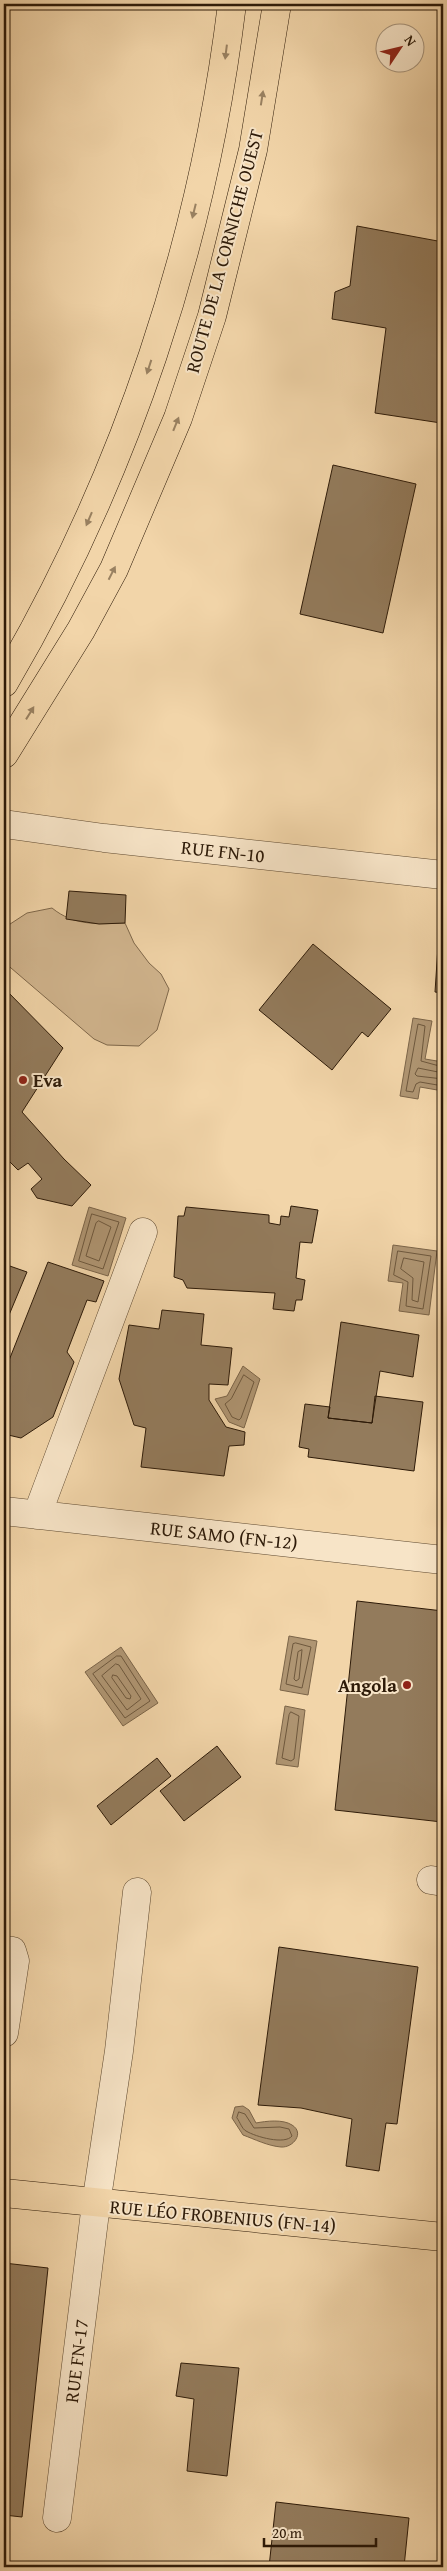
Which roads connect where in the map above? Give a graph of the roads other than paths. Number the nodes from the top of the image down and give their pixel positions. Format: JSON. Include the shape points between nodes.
{"nodes":[{"id":1,"x":232,"y":4,"type":"edge"},
{"id":2,"x":277,"y":4,"type":"edge"},
{"id":3,"x":4,"y":683,"type":"edge"},
{"id":4,"x":4,"y":754,"type":"edge"},
{"id":5,"x":4,"y":824,"type":"edge"},
{"id":6,"x":443,"y":875,"type":"edge"},
{"id":7,"x":143,"y":1232,"type":"dead end"},
{"id":8,"x":4,"y":1511,"type":"edge"},
{"id":9,"x":37,"y":1515,"type":"junction"},
{"id":10,"x":443,"y":1560,"type":"edge"},
{"id":11,"x":137,"y":1892,"type":"dead end"},
{"id":12,"x":4,"y":1950,"type":"edge"},
{"id":13,"x":4,"y":2034,"type":"edge"},
{"id":14,"x":4,"y":2193,"type":"edge"},
{"id":15,"x":96,"y":2204,"type":"junction"},
{"id":16,"x":443,"y":2237,"type":"edge"},
{"id":17,"x":57,"y":2518,"type":"dead end"}],
"edges":[{"from":1,"to":3,"type":"main road","name":"ROUTE DE LA CORNICHE OUEST","one_way":true,"via":[[209,147],[185,245],[141,390],[122,444],[81,538],[39,623]]},
{"from":4,"to":2,"type":"main road","name":"ROUTE DE LA CORNICHE OUEST","one_way":true,"via":[[81,630],[114,569],[178,418],[212,316],[253,150]]},
{"from":5,"to":6,"type":"street","name":"RUE FN-10"},
{"from":7,"to":9,"type":"street"},
{"from":8,"to":9,"type":"street","name":"RUE SAMO (FN-12)"},
{"from":9,"to":10,"type":"street","name":"RUE SAMO (FN-12)"},
{"from":11,"to":15,"type":"street","name":"RUE FN-17","via":[[119,2051]]},
{"from":12,"to":13,"type":"street","via":[[12,1951],[15,1961]]},
{"from":14,"to":15,"type":"main road","name":"RUE LÉO FROBENIUS (FN-14)"},
{"from":15,"to":16,"type":"main road","name":"RUE LÉO FROBENIUS (FN-14)"},
{"from":15,"to":17,"type":"street","name":"RUE FN-17"}]}
